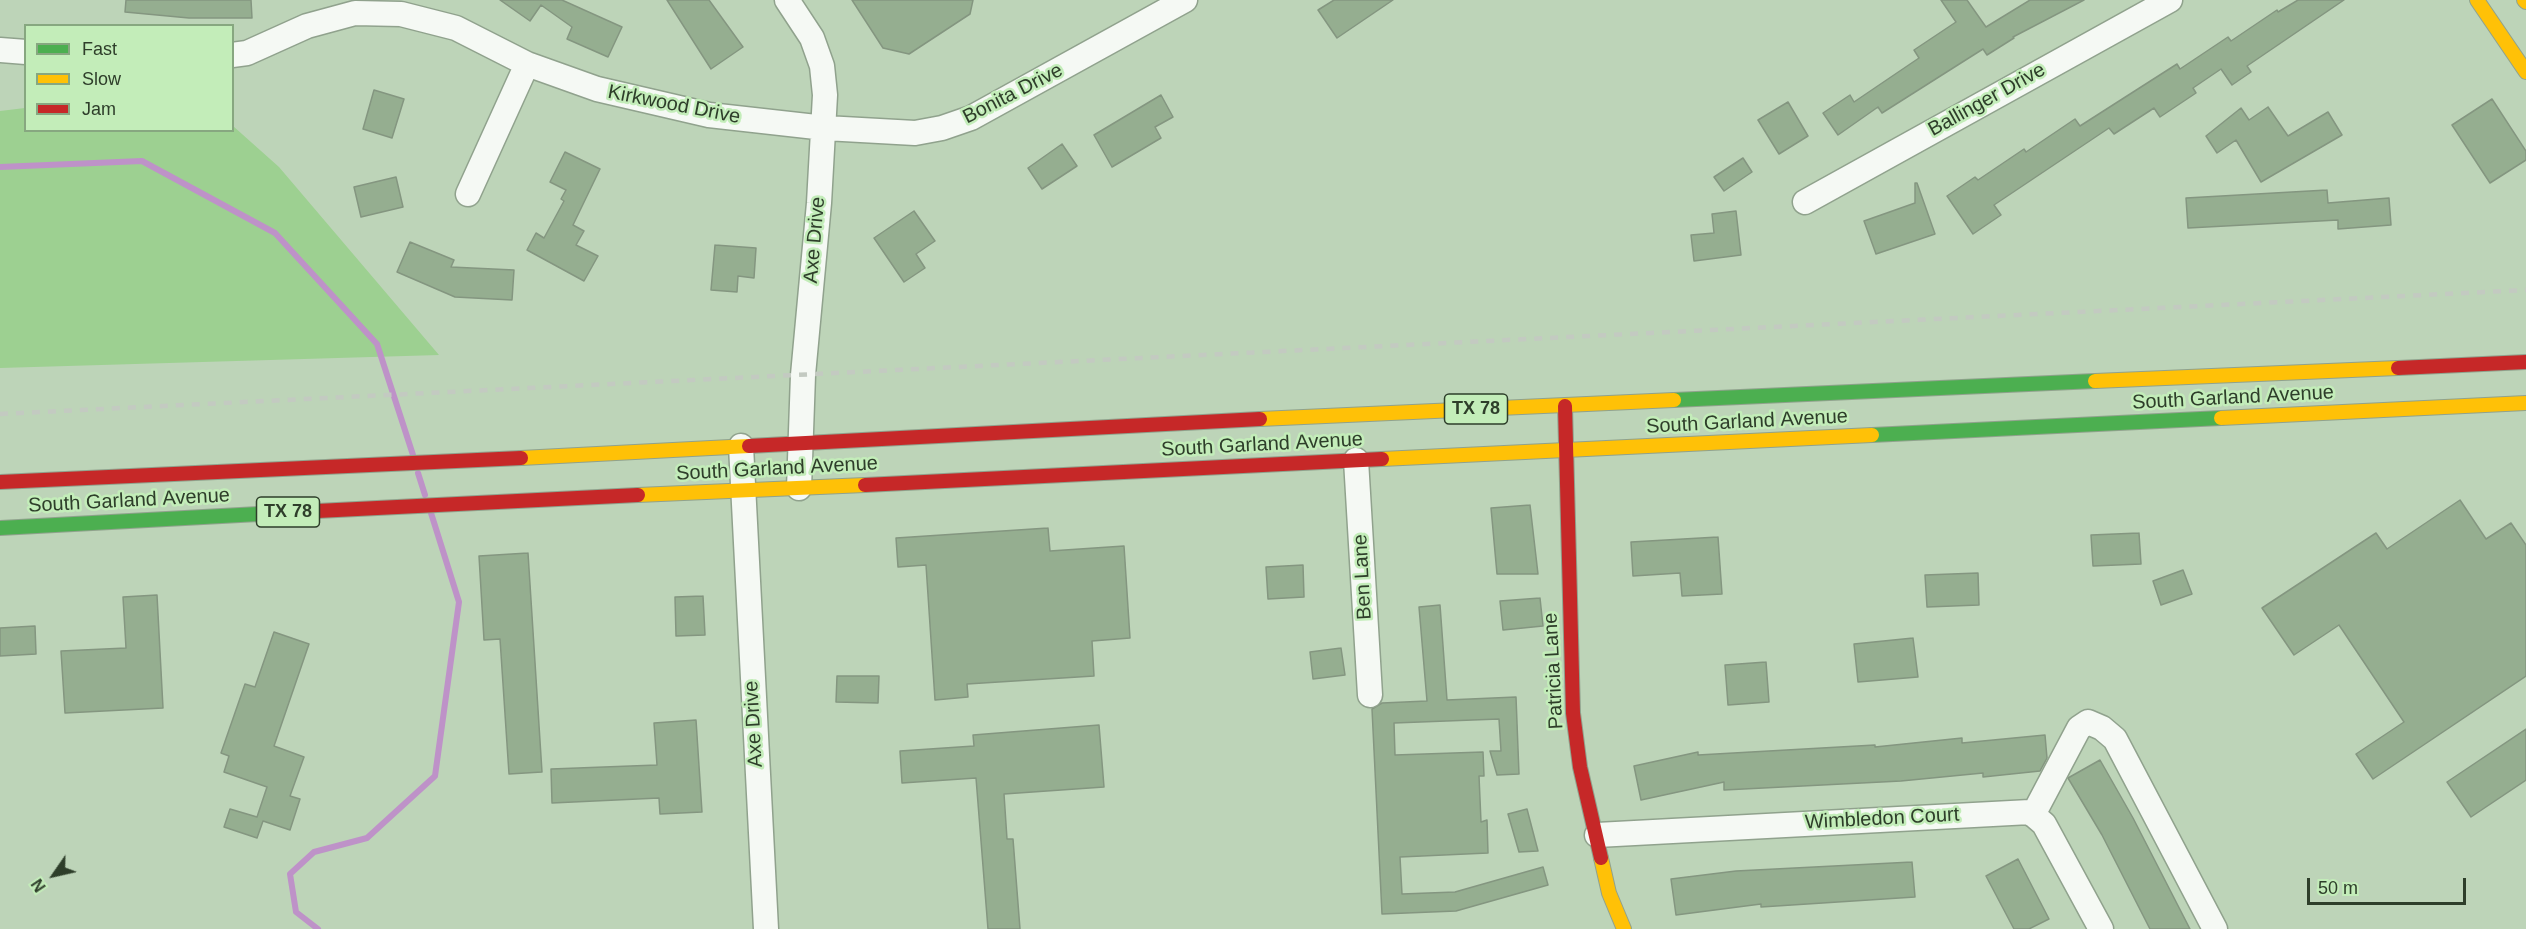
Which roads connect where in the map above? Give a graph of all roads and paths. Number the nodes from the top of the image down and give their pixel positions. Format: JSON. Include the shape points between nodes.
{"nodes":[{"id":1,"x":787,"y":0,"type":"edge"},
{"id":2,"x":1185,"y":0,"type":"edge"},
{"id":3,"x":2170,"y":0,"type":"edge"},
{"id":4,"x":2477,"y":0,"type":"edge"},
{"id":5,"x":0,"y":50,"type":"edge"},
{"id":6,"x":24,"y":52,"type":"edge"},
{"id":7,"x":234,"y":55,"type":"edge"},
{"id":8,"x":526,"y":64,"type":"junction"},
{"id":9,"x":2526,"y":72,"type":"edge"},
{"id":10,"x":825,"y":128,"type":"junction"},
{"id":11,"x":468,"y":194,"type":"dead end"},
{"id":12,"x":1805,"y":202,"type":"dead end"},
{"id":13,"x":2526,"y":362,"type":"edge"},
{"id":14,"x":2526,"y":403,"type":"edge"},
{"id":15,"x":1565,"y":405,"type":"junction"},
{"id":16,"x":800,"y":443,"type":"junction"},
{"id":17,"x":741,"y":446,"type":"junction"},
{"id":18,"x":1567,"y":449,"type":"junction"},
{"id":19,"x":1356,"y":460,"type":"junction"},
{"id":20,"x":0,"y":482,"type":"edge"},
{"id":21,"x":799,"y":488,"type":"junction"},
{"id":22,"x":743,"y":490,"type":"junction"},
{"id":23,"x":0,"y":528,"type":"edge"},
{"id":24,"x":1370,"y":695,"type":"dead end"},
{"id":25,"x":2032,"y":815,"type":"junction"},
{"id":26,"x":1597,"y":835,"type":"junction"},
{"id":27,"x":766,"y":929,"type":"edge"},
{"id":28,"x":1624,"y":929,"type":"edge"},
{"id":29,"x":2100,"y":929,"type":"edge"},
{"id":30,"x":2215,"y":929,"type":"edge"}],
"edges":[{"from":1,"to":10,"type":"street","name":"Axe Drive","via":[[812,38],[822,66]]},
{"from":2,"to":10,"type":"street","name":"Bonita Drive","via":[[1015,96],[942,128],[915,133]]},
{"from":3,"to":12,"type":"street","name":"Ballinger Drive"},
{"from":4,"to":9,"type":"main road"},
{"from":5,"to":6,"type":"street"},
{"from":7,"to":8,"type":"street","name":"Kirkwood Drive","via":[[247,53],[307,26],[355,13],[401,14],[456,28]]},
{"from":8,"to":10,"type":"street","name":"Kirkwood Drive","via":[[597,89],[709,115]]},
{"from":8,"to":11,"type":"street"},
{"from":10,"to":16,"type":"street","name":"Axe Drive"},
{"from":13,"to":15,"type":"main road","name":"South Garland Avenue","number":"TX 78"},
{"from":14,"to":18,"type":"main road","name":"South Garland Avenue","number":"TX 78"},
{"from":15,"to":16,"type":"main road","name":"South Garland Avenue","number":"TX 78"},
{"from":15,"to":18,"type":"main road","name":"Patricia Lane"},
{"from":16,"to":17,"type":"main road","name":"South Garland Avenue","number":"TX 78"},
{"from":16,"to":21,"type":"street","name":"Axe Drive"},
{"from":17,"to":20,"type":"main road","name":"South Garland Avenue","number":"TX 78"},
{"from":17,"to":22,"type":"street","name":"Axe Drive"},
{"from":18,"to":19,"type":"main road","name":"South Garland Avenue","number":"TX 78"},
{"from":18,"to":26,"type":"main road","name":"Patricia Lane","via":[[1573,713],[1580,767]]},
{"from":19,"to":21,"type":"main road","name":"South Garland Avenue","number":"TX 78"},
{"from":19,"to":24,"type":"street","name":"Ben Lane"},
{"from":21,"to":22,"type":"main road","name":"South Garland Avenue","number":"TX 78"},
{"from":22,"to":23,"type":"main road","name":"South Garland Avenue","number":"TX 78"},
{"from":22,"to":27,"type":"street","name":"Axe Drive"},
{"from":25,"to":26,"type":"street","name":"Wimbledon Court","via":[[2030,812]]},
{"from":25,"to":29,"type":"street","via":[[2044,824]]},
{"from":25,"to":30,"type":"street","via":[[2079,728],[2088,722],[2102,728],[2115,739]]},
{"from":26,"to":28,"type":"main road","name":"Patricia Lane","via":[[1609,893]]}]}
